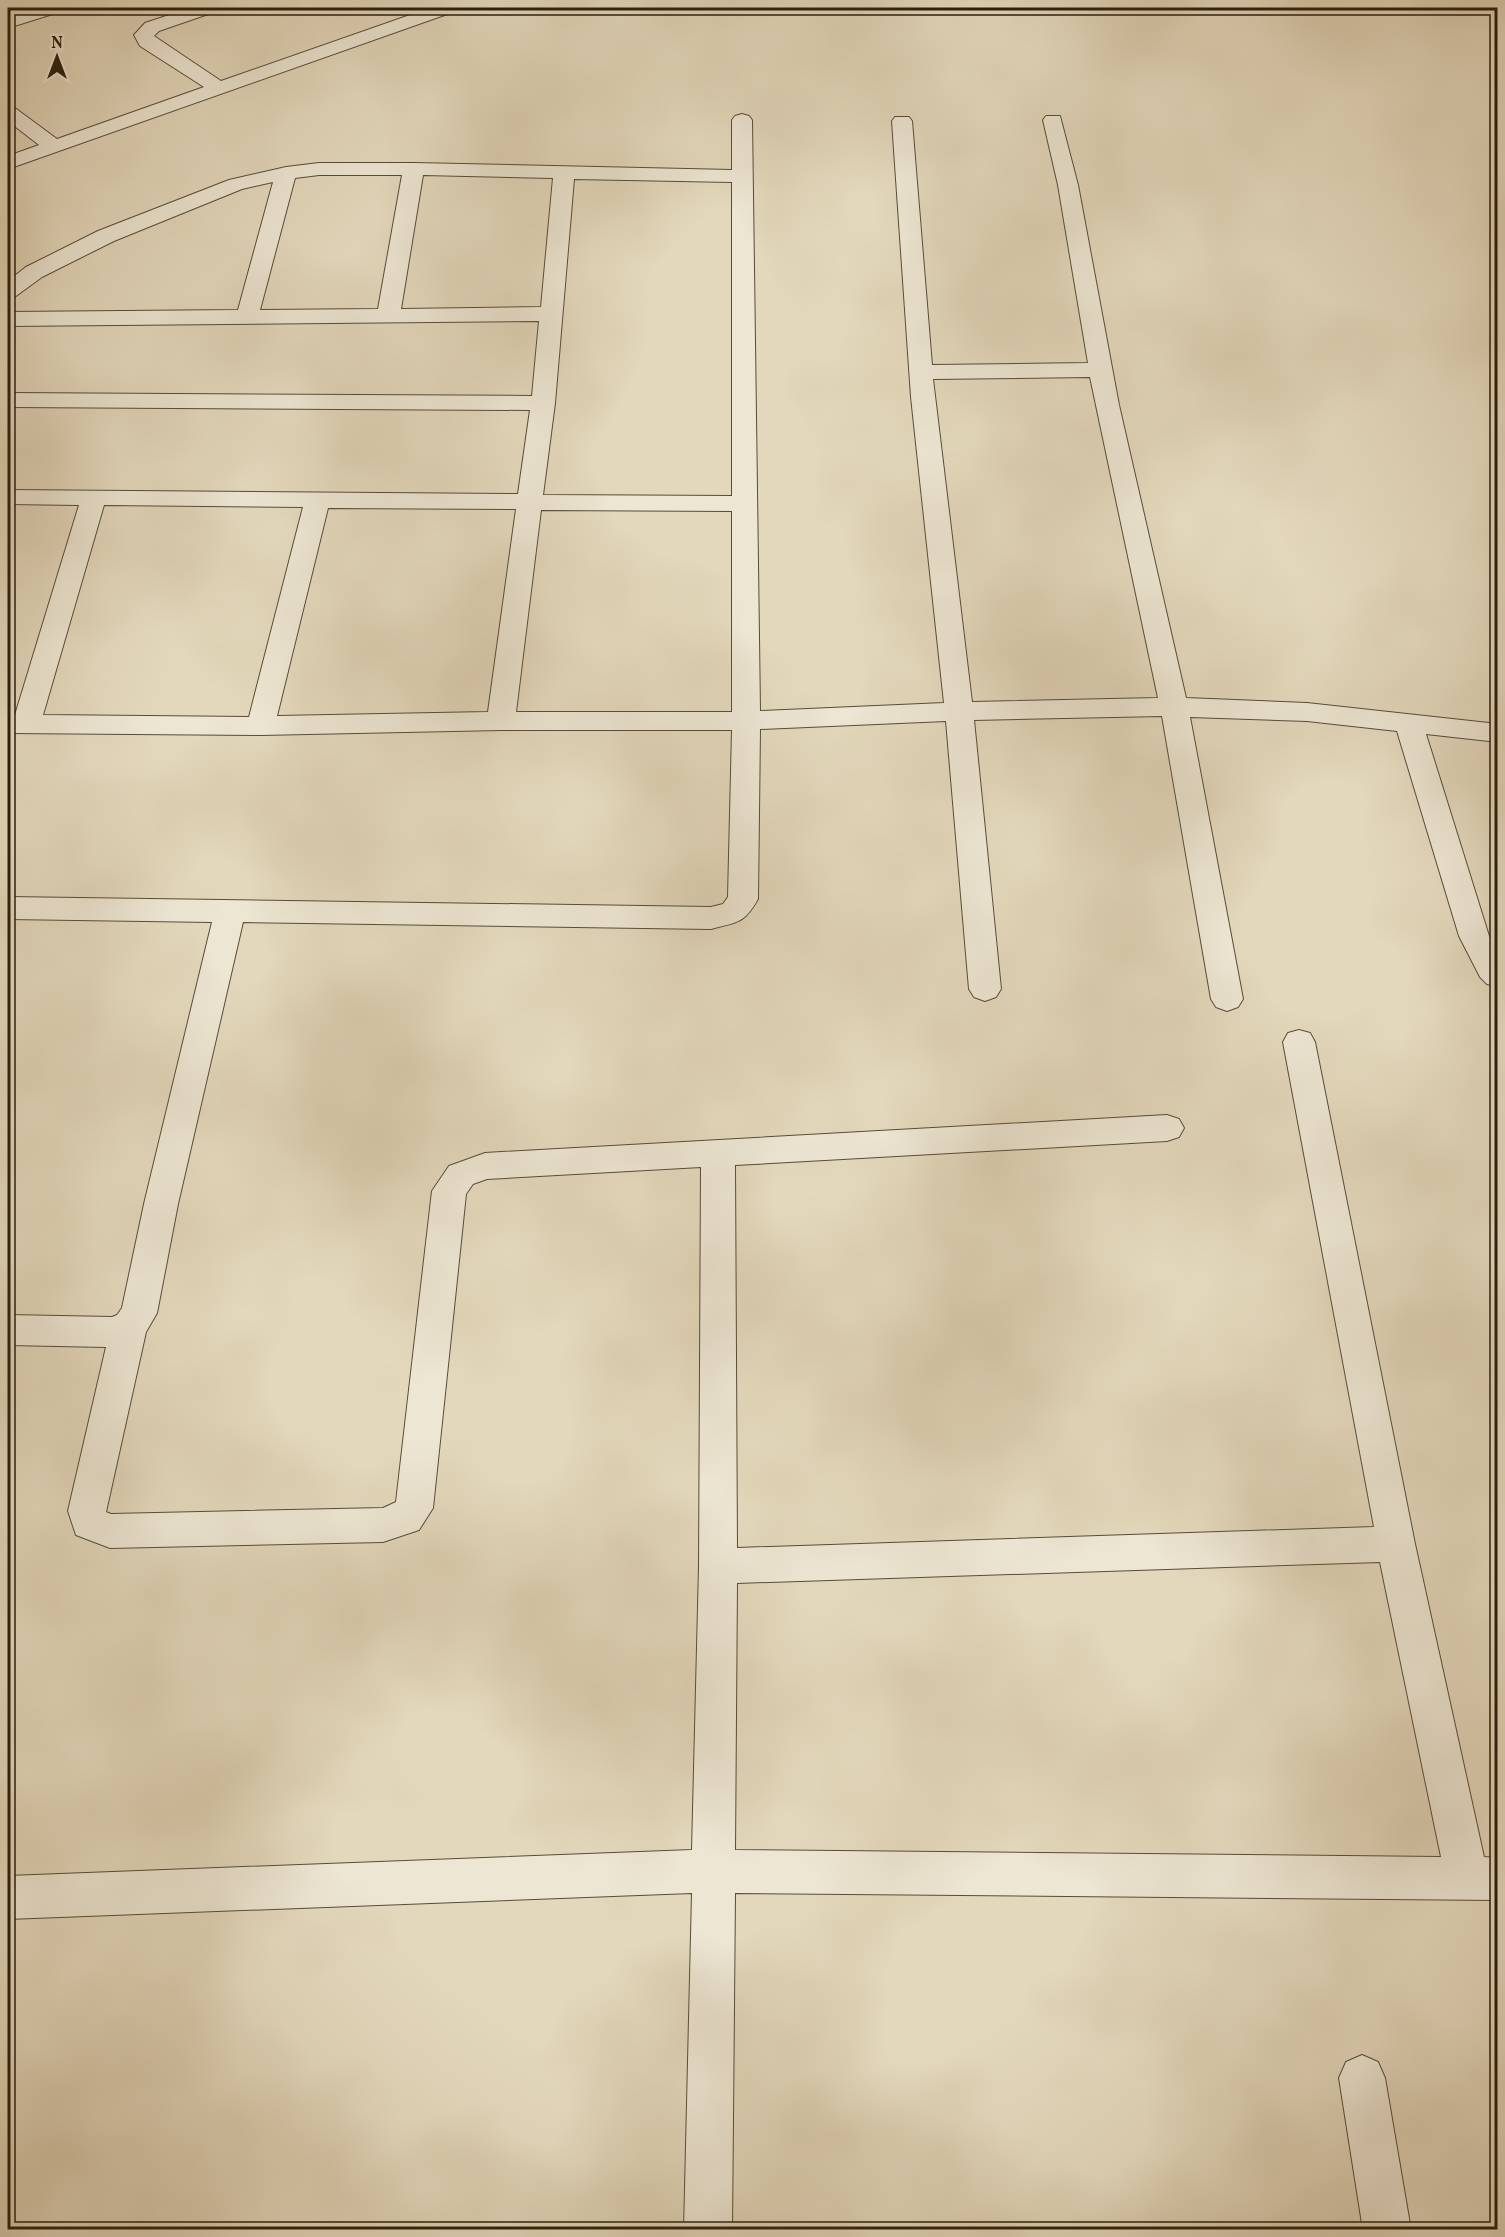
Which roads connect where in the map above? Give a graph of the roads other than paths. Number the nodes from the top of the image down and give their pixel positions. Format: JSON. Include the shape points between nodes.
{"nodes":[{"id":1,"x":52,"y":8,"type":"edge"},
{"id":2,"x":207,"y":8,"type":"edge"},
{"id":3,"x":446,"y":8,"type":"edge"},
{"id":4,"x":8,"y":22,"type":"edge"},
{"id":5,"x":217,"y":87,"type":"junction"},
{"id":6,"x":8,"y":112,"type":"edge"},
{"id":7,"x":742,"y":120,"type":"dead end"},
{"id":8,"x":1053,"y":120,"type":"dead end"},
{"id":9,"x":902,"y":121,"type":"dead end"},
{"id":10,"x":52,"y":146,"type":"junction"},
{"id":11,"x":8,"y":163,"type":"edge"},
{"id":12,"x":414,"y":169,"type":"junction"},
{"id":13,"x":286,"y":172,"type":"junction"},
{"id":14,"x":564,"y":174,"type":"junction"},
{"id":15,"x":742,"y":176,"type":"junction"},
{"id":16,"x":8,"y":291,"type":"edge"},
{"id":17,"x":551,"y":314,"type":"junction"},
{"id":18,"x":388,"y":316,"type":"junction"},
{"id":19,"x":247,"y":318,"type":"junction"},
{"id":20,"x":8,"y":319,"type":"edge"},
{"id":21,"x":1101,"y":370,"type":"junction"},
{"id":22,"x":921,"y":372,"type":"junction"},
{"id":23,"x":8,"y":400,"type":"edge"},
{"id":24,"x":543,"y":403,"type":"junction"},
{"id":25,"x":8,"y":497,"type":"edge"},
{"id":26,"x":94,"y":497,"type":"junction"},
{"id":27,"x":318,"y":499,"type":"junction"},
{"id":28,"x":532,"y":502,"type":"junction"},
{"id":29,"x":744,"y":504,"type":"junction"},
{"id":30,"x":1174,"y":708,"type":"junction"},
{"id":31,"x":959,"y":711,"type":"junction"},
{"id":32,"x":501,"y":721,"type":"junction"},
{"id":33,"x":746,"y":721,"type":"junction"},
{"id":34,"x":1408,"y":722,"type":"junction"},
{"id":35,"x":17,"y":724,"type":"edge"},
{"id":36,"x":261,"y":726,"type":"junction"},
{"id":37,"x":1497,"y":733,"type":"edge"},
{"id":38,"x":8,"y":908,"type":"edge"},
{"id":39,"x":230,"y":911,"type":"junction"},
{"id":40,"x":1497,"y":976,"type":"edge"},
{"id":41,"x":986,"y":989,"type":"dead end"},
{"id":42,"x":1227,"y":999,"type":"dead end"},
{"id":43,"x":1299,"y":1042,"type":"dead end"},
{"id":44,"x":1167,"y":1128,"type":"dead end"},
{"id":45,"x":718,"y":1154,"type":"junction"},
{"id":46,"x":129,"y":1327,"type":"junction"},
{"id":47,"x":8,"y":1330,"type":"edge"},
{"id":48,"x":1396,"y":1544,"type":"junction"},
{"id":49,"x":718,"y":1566,"type":"junction"},
{"id":50,"x":712,"y":1871,"type":"junction"},
{"id":51,"x":1482,"y":1878,"type":"edge"},
{"id":52,"x":8,"y":1898,"type":"edge"},
{"id":53,"x":1362,"y":2078,"type":"dead end"},
{"id":54,"x":708,"y":2229,"type":"edge"},
{"id":55,"x":1387,"y":2229,"type":"edge"}],
"edges":[{"from":1,"to":4,"type":"street"},
{"from":2,"to":5,"type":"street","via":[[152,27],[144,35],[147,42]]},
{"from":3,"to":5,"type":"street"},
{"from":5,"to":10,"type":"street"},
{"from":6,"to":10,"type":"street"},
{"from":7,"to":15,"type":"street"},
{"from":8,"to":21,"type":"street"},
{"from":9,"to":22,"type":"street"},
{"from":10,"to":11,"type":"street"},
{"from":12,"to":13,"type":"street"},
{"from":12,"to":14,"type":"street"},
{"from":12,"to":18,"type":"street"},
{"from":13,"to":16,"type":"street","via":[[236,183],[106,236],[34,272]]},
{"from":13,"to":19,"type":"street"},
{"from":14,"to":15,"type":"street"},
{"from":14,"to":17,"type":"street"},
{"from":15,"to":29,"type":"street"},
{"from":17,"to":18,"type":"street"},
{"from":17,"to":24,"type":"street"},
{"from":18,"to":19,"type":"street"},
{"from":19,"to":20,"type":"street"},
{"from":21,"to":22,"type":"street"},
{"from":21,"to":30,"type":"street"},
{"from":22,"to":31,"type":"street"},
{"from":23,"to":24,"type":"street"},
{"from":24,"to":28,"type":"street"},
{"from":25,"to":26,"type":"street"},
{"from":26,"to":27,"type":"street"},
{"from":26,"to":35,"type":"street"},
{"from":27,"to":28,"type":"street"},
{"from":27,"to":36,"type":"street"},
{"from":28,"to":29,"type":"street"},
{"from":28,"to":32,"type":"street"},
{"from":29,"to":33,"type":"street"},
{"from":30,"to":31,"type":"street"},
{"from":30,"to":34,"type":"street","via":[[1307,712]]},
{"from":30,"to":42,"type":"street"},
{"from":31,"to":33,"type":"street"},
{"from":31,"to":41,"type":"street"},
{"from":32,"to":33,"type":"street"},
{"from":32,"to":36,"type":"street"},
{"from":33,"to":39,"type":"street","via":[[743,899],[733,912],[711,918]]},
{"from":34,"to":37,"type":"street"},
{"from":34,"to":40,"type":"street","via":[[1474,936]]},
{"from":35,"to":36,"type":"street"},
{"from":38,"to":39,"type":"street"},
{"from":39,"to":46,"type":"street","via":[[139,1312]]},
{"from":43,"to":48,"type":"street"},
{"from":44,"to":45,"type":"street"},
{"from":45,"to":46,"type":"street","via":[[484,1166],[461,1174],[449,1191],[414,1508],[405,1518],[383,1525],[110,1531],[90,1523],[87,1512]]},
{"from":45,"to":49,"type":"street"},
{"from":46,"to":47,"type":"street","via":[[112,1332]]},
{"from":48,"to":49,"type":"street"},
{"from":48,"to":51,"type":"street"},
{"from":49,"to":50,"type":"street"},
{"from":50,"to":51,"type":"street"},
{"from":50,"to":52,"type":"street"},
{"from":50,"to":54,"type":"street"},
{"from":53,"to":55,"type":"street"}]}
